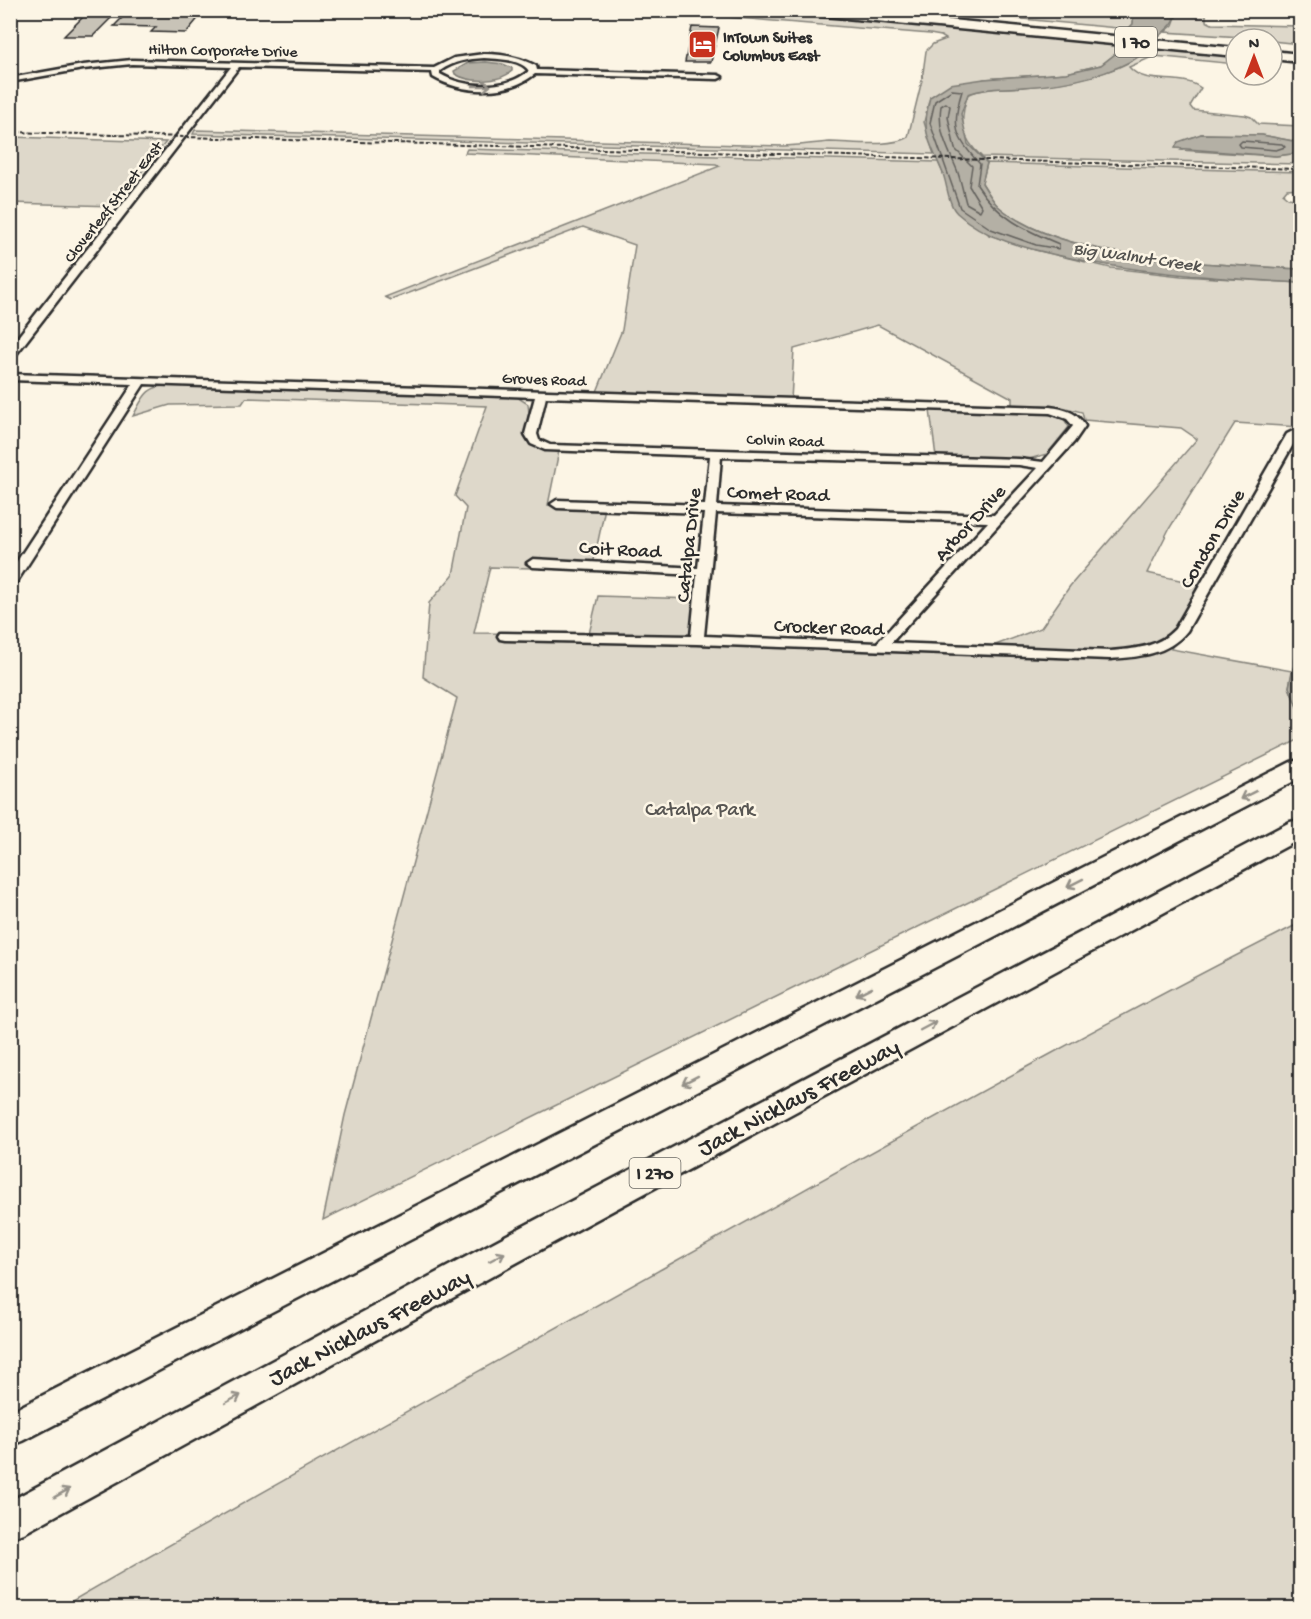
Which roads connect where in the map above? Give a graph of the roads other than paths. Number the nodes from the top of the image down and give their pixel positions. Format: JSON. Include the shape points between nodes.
{"nodes":[{"id":1,"x":804,"y":10,"type":"edge"},
{"id":2,"x":904,"y":10,"type":"edge"},
{"id":3,"x":1087,"y":33,"type":"junction"},
{"id":4,"x":1224,"y":42,"type":"edge"},
{"id":5,"x":1194,"y":43,"type":"junction"},
{"id":6,"x":1284,"y":46,"type":"edge"},
{"id":7,"x":1300,"y":48,"type":"edge"},
{"id":8,"x":1224,"y":49,"type":"edge"},
{"id":9,"x":1284,"y":56,"type":"edge"},
{"id":10,"x":1300,"y":58,"type":"edge"},
{"id":11,"x":237,"y":65,"type":"junction"},
{"id":12,"x":436,"y":70,"type":"junction"},
{"id":13,"x":533,"y":72,"type":"junction"},
{"id":14,"x":718,"y":77,"type":"dead end"},
{"id":15,"x":10,"y":80,"type":"edge"},
{"id":16,"x":10,"y":355,"type":"edge"},
{"id":17,"x":10,"y":377,"type":"edge"},
{"id":18,"x":140,"y":382,"type":"junction"},
{"id":19,"x":541,"y":395,"type":"junction"},
{"id":20,"x":1076,"y":419,"type":"joint"},
{"id":21,"x":1293,"y":434,"type":"dead end"},
{"id":22,"x":716,"y":453,"type":"junction"},
{"id":23,"x":1045,"y":466,"type":"junction"},
{"id":24,"x":557,"y":504,"type":"dead end"},
{"id":25,"x":711,"y":509,"type":"junction"},
{"id":26,"x":998,"y":519,"type":"junction"},
{"id":27,"x":533,"y":563,"type":"dead end"},
{"id":28,"x":704,"y":572,"type":"junction"},
{"id":29,"x":10,"y":583,"type":"edge"},
{"id":30,"x":505,"y":636,"type":"dead end"},
{"id":31,"x":697,"y":640,"type":"junction"},
{"id":32,"x":880,"y":647,"type":"junction"},
{"id":33,"x":1150,"y":651,"type":"joint"},
{"id":34,"x":1300,"y":768,"type":"edge"},
{"id":35,"x":1300,"y":828,"type":"edge"},
{"id":36,"x":10,"y":1430,"type":"edge"},
{"id":37,"x":10,"y":1521,"type":"edge"}],
"edges":[{"from":1,"to":3,"type":"highway","number":"I 70"},
{"from":2,"to":3,"type":"highway","number":"I 70"},
{"from":3,"to":5,"type":"highway","number":"I 70"},
{"from":4,"to":5,"type":"highway","number":"I 70"},
{"from":5,"to":8,"type":"highway","number":"I 70"},
{"from":6,"to":7,"type":"highway"},
{"from":9,"to":10,"type":"highway"},
{"from":11,"to":12,"type":"street","name":"Hilton Corporate Drive"},
{"from":11,"to":15,"type":"street","name":"Hilton Corporate Drive","via":[[112,63]]},
{"from":11,"to":16,"type":"street","name":"Cloverleaf Street East"},
{"from":12,"to":13,"type":"street","name":"Hilton Corporate Drive","via":[[450,61],[492,56],[519,60],[533,68]]},
{"from":12,"to":13,"type":"street","name":"Hilton Corporate Drive","one_way":true,"via":[[442,80],[453,84],[483,87],[514,83]]},
{"from":13,"to":14,"type":"street","name":"Hilton Corporate Drive"},
{"from":17,"to":18,"type":"street","name":"Groves Road"},
{"from":18,"to":19,"type":"street","name":"Groves Road"},
{"from":18,"to":29,"type":"street"},
{"from":19,"to":20,"type":"street","name":"Groves Road","via":[[1050,410]]},
{"from":19,"to":22,"type":"street","name":"Colvin Road","via":[[531,434],[532,440],[549,448]]},
{"from":20,"to":23,"type":"street","name":"Arbor Drive","via":[[1076,432]]},
{"from":21,"to":33,"type":"street","name":"Condon Drive","via":[[1180,631],[1169,642]]},
{"from":22,"to":23,"type":"street","name":"Colvin Road"},
{"from":22,"to":25,"type":"street","name":"Catalpa Drive"},
{"from":23,"to":26,"type":"street","name":"Arbor Drive"},
{"from":24,"to":25,"type":"street","name":"Comet Road"},
{"from":25,"to":26,"type":"street","name":"Comet Road"},
{"from":25,"to":28,"type":"street","name":"Catalpa Drive"},
{"from":26,"to":32,"type":"street","name":"Arbor Drive"},
{"from":27,"to":28,"type":"street","name":"Coit Road"},
{"from":28,"to":31,"type":"street","name":"Catalpa Drive"},
{"from":30,"to":31,"type":"street","name":"Crocker Road"},
{"from":31,"to":32,"type":"street","name":"Crocker Road"},
{"from":32,"to":33,"type":"street","name":"Crocker Road","via":[[1110,655]]},
{"from":34,"to":36,"type":"highway","one_way":true},
{"from":37,"to":35,"type":"highway","name":"Jack Nicklaus Freeway","number":"I 270","one_way":true}]}
